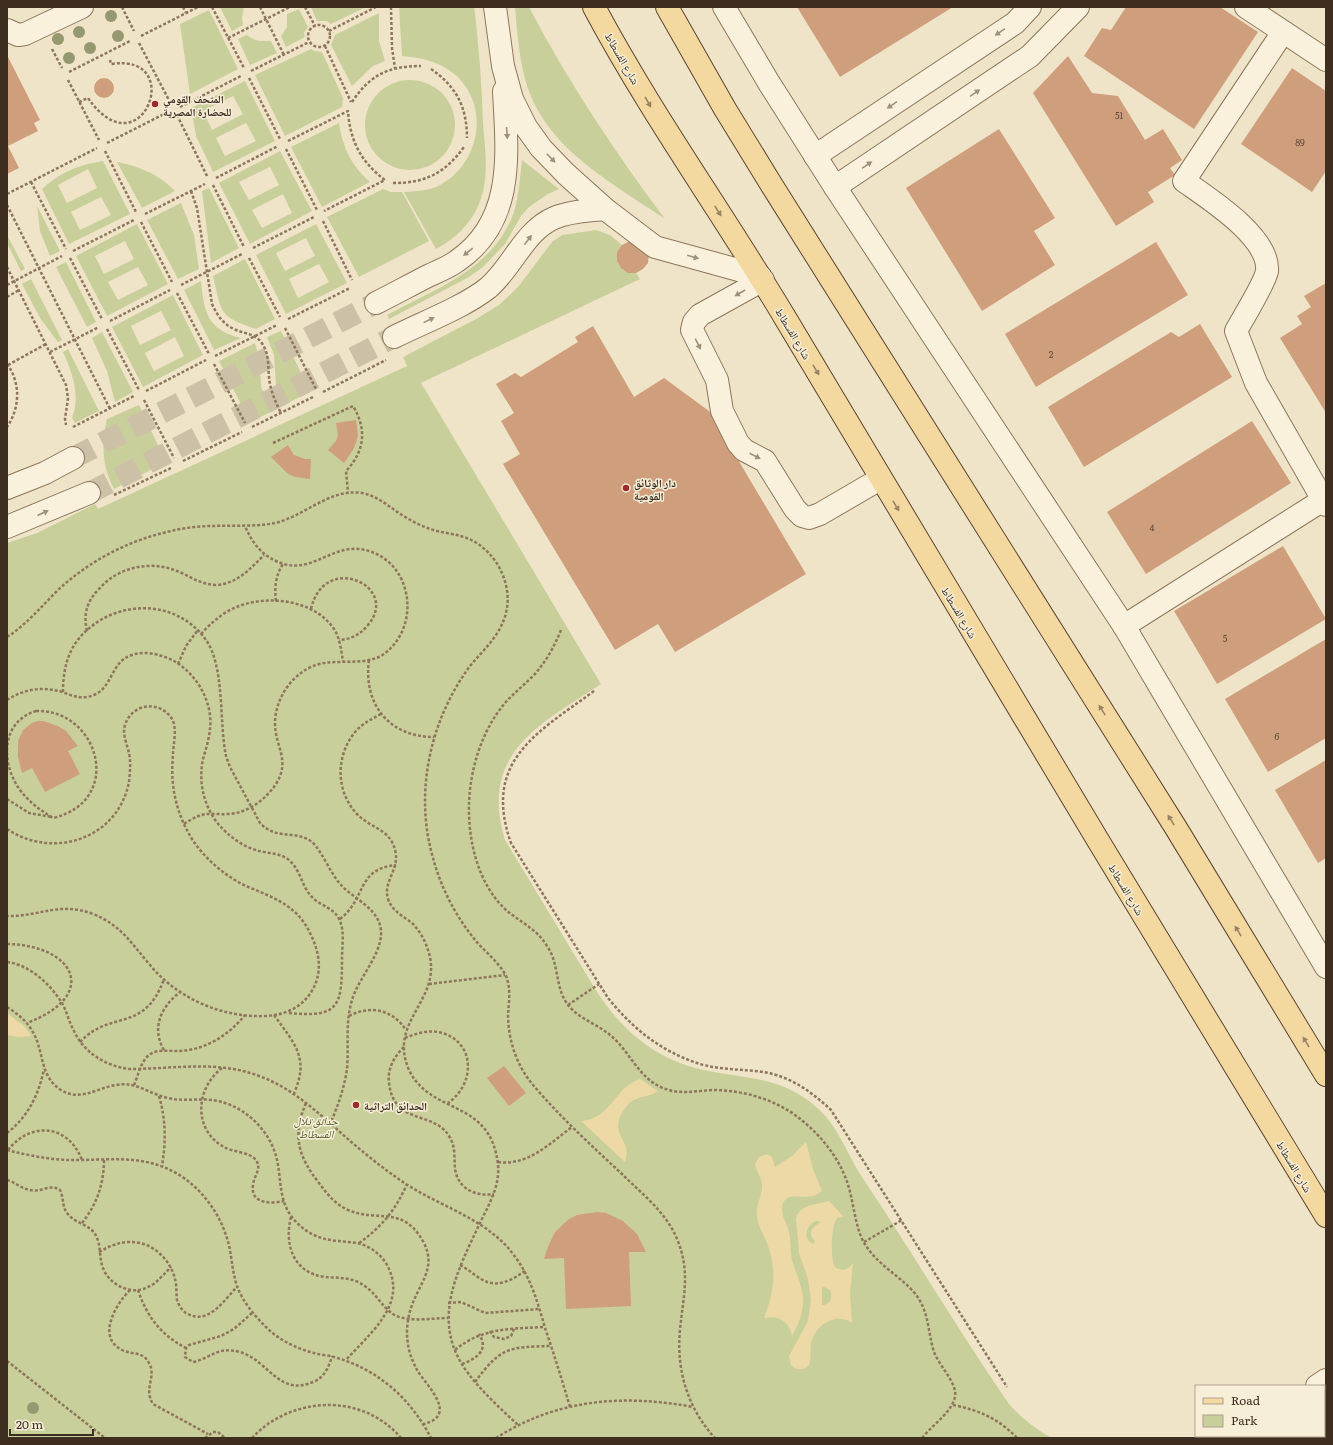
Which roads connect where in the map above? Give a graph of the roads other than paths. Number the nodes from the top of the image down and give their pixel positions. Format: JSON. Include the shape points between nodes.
{"nodes":[{"id":1,"x":82,"y":7,"type":"edge"},
{"id":2,"x":495,"y":7,"type":"edge"},
{"id":3,"x":594,"y":7,"type":"edge"},
{"id":4,"x":667,"y":7,"type":"edge"},
{"id":5,"x":724,"y":7,"type":"edge"},
{"id":6,"x":1030,"y":7,"type":"edge"},
{"id":7,"x":1078,"y":7,"type":"edge"},
{"id":8,"x":1246,"y":7,"type":"edge"},
{"id":9,"x":7,"y":30,"type":"edge"},
{"id":10,"x":1283,"y":32,"type":"junction"},
{"id":11,"x":1326,"y":60,"type":"edge"},
{"id":12,"x":503,"y":66,"type":"junction"},
{"id":13,"x":815,"y":156,"type":"junction"},
{"id":14,"x":835,"y":187,"type":"junction"},
{"id":15,"x":605,"y":209,"type":"junction"},
{"id":16,"x":761,"y":278,"type":"junction"},
{"id":17,"x":376,"y":303,"type":"tunnel mouth"},
{"id":18,"x":394,"y":337,"type":"tunnel mouth"},
{"id":19,"x":73,"y":458,"type":"tunnel mouth"},
{"id":20,"x":880,"y":479,"type":"junction"},
{"id":21,"x":7,"y":488,"type":"edge"},
{"id":22,"x":89,"y":493,"type":"tunnel mouth"},
{"id":23,"x":1325,"y":503,"type":"edge"},
{"id":24,"x":7,"y":528,"type":"edge"},
{"id":25,"x":1124,"y":626,"type":"junction"},
{"id":26,"x":1326,"y":967,"type":"edge"},
{"id":27,"x":1326,"y":1076,"type":"edge"},
{"id":28,"x":1326,"y":1216,"type":"edge"}],
"edges":[{"from":1,"to":9,"type":"street","via":[[25,34],[18,35]]},
{"from":2,"to":12,"type":"street"},
{"from":3,"to":16,"type":"main road","name":"شارع الفسطاط","one_way":true,"via":[[657,117]]},
{"from":27,"to":4,"type":"main road","one_way":true,"via":[[1176,828],[771,184]]},
{"from":5,"to":13,"type":"street"},
{"from":6,"to":13,"type":"street","one_way":true,"via":[[1015,23]]},
{"from":14,"to":7,"type":"street","one_way":true,"via":[[1030,56]]},
{"from":8,"to":10,"type":"street"},
{"from":10,"to":11,"type":"street"},
{"from":10,"to":23,"type":"street","via":[[1184,180],[1241,223],[1263,252],[1267,271],[1236,331],[1256,383]]},
{"from":12,"to":15,"type":"street","one_way":true,"via":[[512,99],[526,127],[541,148]]},
{"from":12,"to":17,"type":"street","one_way":true,"via":[[507,166],[504,190],[493,220],[477,245],[457,262]]},
{"from":13,"to":14,"type":"street"},
{"from":14,"to":25,"type":"street"},
{"from":15,"to":16,"type":"street","one_way":true,"via":[[655,247]]},
{"from":18,"to":15,"type":"street","one_way":true,"via":[[474,298],[488,288],[533,234],[553,218],[574,212]]},
{"from":16,"to":20,"type":"main road","name":"شارع الفسطاط","one_way":true},
{"from":16,"to":20,"type":"street","one_way":true,"via":[[700,316],[694,322],[692,330],[717,380],[722,411],[738,443],[744,450],[765,461],[795,509],[802,516],[809,518]]},
{"from":19,"to":21,"type":"street","via":[[45,473]]},
{"from":20,"to":28,"type":"main road","name":"شارع الفسطاط","one_way":true},
{"from":24,"to":22,"type":"street","one_way":true},
{"from":23,"to":25,"type":"street"},
{"from":25,"to":26,"type":"street"}]}
